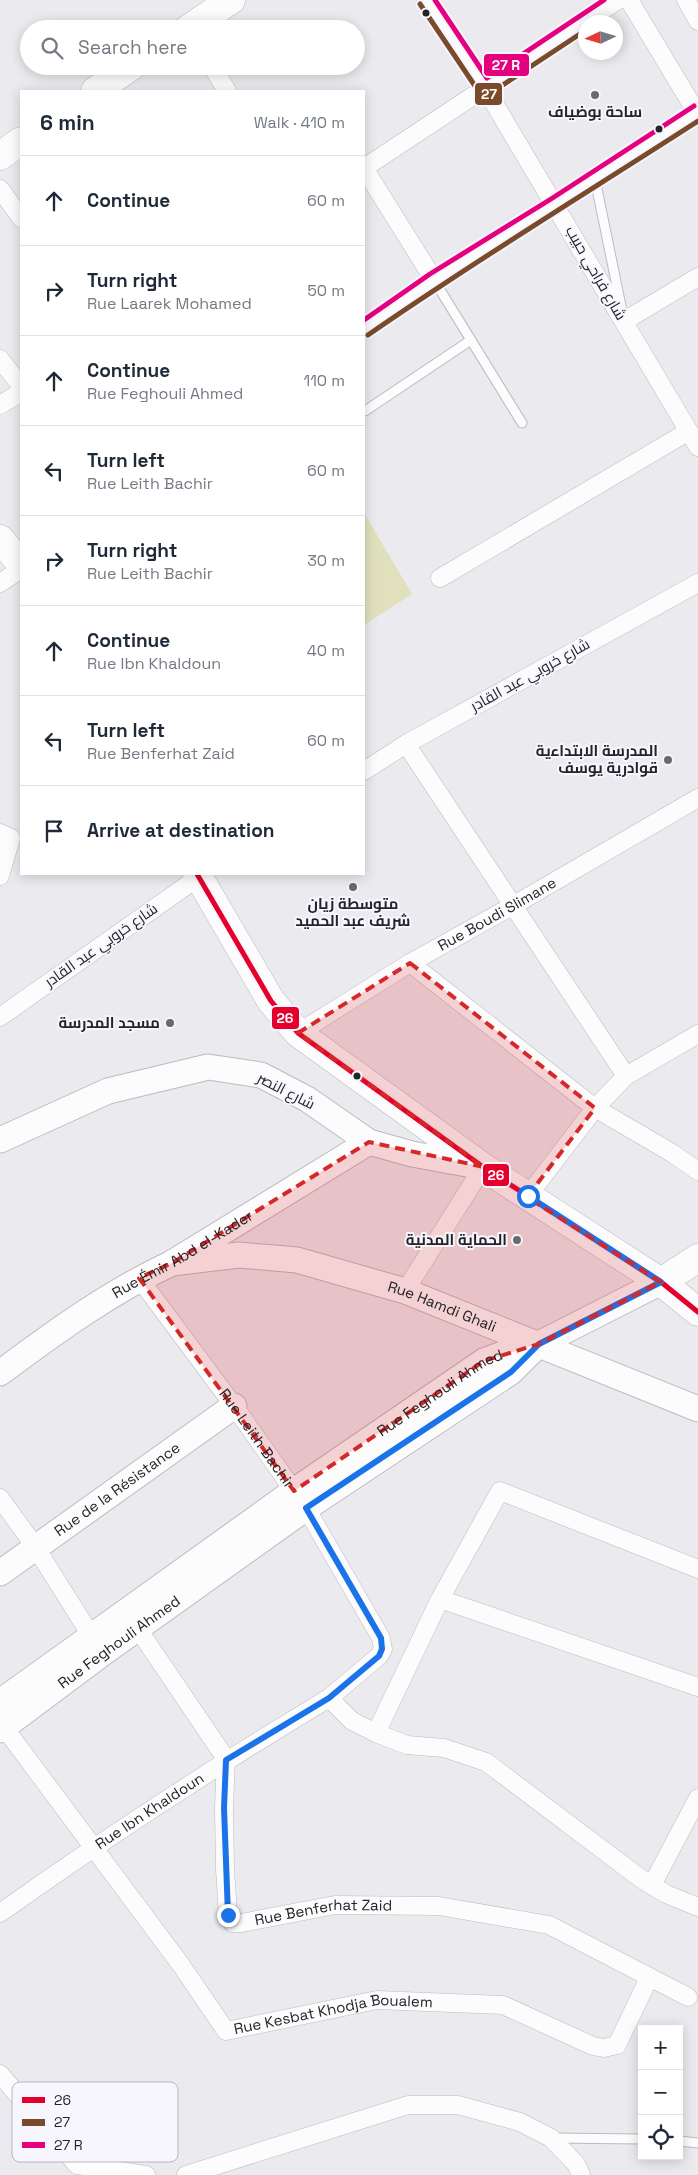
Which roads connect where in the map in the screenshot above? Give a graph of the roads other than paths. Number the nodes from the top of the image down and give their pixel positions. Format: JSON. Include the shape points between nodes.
{"nodes":[{"id":1,"x":231,"y":0,"type":"edge"},
{"id":2,"x":426,"y":0,"type":"edge"},
{"id":3,"x":629,"y":0,"type":"edge"},
{"id":4,"x":686,"y":0,"type":"edge"},
{"id":5,"x":612,"y":4,"type":"edge"},
{"id":6,"x":201,"y":20,"type":"edge"},
{"id":7,"x":698,"y":21,"type":"edge"},
{"id":8,"x":119,"y":75,"type":"edge"},
{"id":9,"x":217,"y":75,"type":"edge"},
{"id":10,"x":485,"y":88,"type":"junction"},
{"id":11,"x":96,"y":90,"type":"edge"},
{"id":12,"x":226,"y":90,"type":"edge"},
{"id":13,"x":698,"y":114,"type":"edge"},
{"id":14,"x":20,"y":142,"type":"edge"},
{"id":15,"x":0,"y":156,"type":"edge"},
{"id":16,"x":365,"y":167,"type":"edge"},
{"id":17,"x":365,"y":170,"type":"edge"},
{"id":18,"x":595,"y":179,"type":"junction"},
{"id":19,"x":0,"y":189,"type":"edge"},
{"id":20,"x":555,"y":205,"type":"junction"},
{"id":21,"x":20,"y":217,"type":"edge"},
{"id":22,"x":698,"y":277,"type":"edge"},
{"id":23,"x":434,"y":280,"type":"junction"},
{"id":24,"x":624,"y":321,"type":"junction"},
{"id":25,"x":365,"y":328,"type":"edge"},
{"id":26,"x":472,"y":340,"type":"junction"},
{"id":27,"x":0,"y":358,"type":"edge"},
{"id":28,"x":20,"y":385,"type":"edge"},
{"id":29,"x":20,"y":393,"type":"edge"},
{"id":30,"x":0,"y":405,"type":"edge"},
{"id":31,"x":365,"y":411,"type":"dead end"},
{"id":32,"x":522,"y":423,"type":"dead end"},
{"id":33,"x":689,"y":431,"type":"junction"},
{"id":34,"x":698,"y":447,"type":"edge"},
{"id":35,"x":0,"y":539,"type":"edge"},
{"id":36,"x":20,"y":563,"type":"edge"},
{"id":37,"x":20,"y":570,"type":"edge"},
{"id":38,"x":440,"y":578,"type":"dead end"},
{"id":39,"x":0,"y":583,"type":"edge"},
{"id":40,"x":698,"y":583,"type":"edge"},
{"id":41,"x":406,"y":744,"type":"junction"},
{"id":42,"x":365,"y":770,"type":"edge"},
{"id":43,"x":695,"y":806,"type":"edge"},
{"id":44,"x":11,"y":834,"type":"edge"},
{"id":45,"x":199,"y":875,"type":"edge"},
{"id":46,"x":0,"y":876,"type":"edge"},
{"id":47,"x":514,"y":905,"type":"junction"},
{"id":48,"x":410,"y":963,"type":"junction"},
{"id":49,"x":0,"y":1017,"type":"edge"},
{"id":50,"x":298,"y":1033,"type":"junction"},
{"id":51,"x":698,"y":1034,"type":"edge"},
{"id":52,"x":626,"y":1076,"type":"junction"},
{"id":53,"x":595,"y":1108,"type":"junction"},
{"id":54,"x":0,"y":1140,"type":"edge"},
{"id":55,"x":369,"y":1142,"type":"junction"},
{"id":56,"x":483,"y":1167,"type":"junction"},
{"id":57,"x":698,"y":1171,"type":"edge"},
{"id":58,"x":528,"y":1196,"type":"junction"},
{"id":59,"x":698,"y":1258,"type":"edge"},
{"id":60,"x":172,"y":1263,"type":"junction"},
{"id":61,"x":139,"y":1278,"type":"junction"},
{"id":62,"x":661,"y":1282,"type":"junction"},
{"id":63,"x":405,"y":1290,"type":"junction"},
{"id":64,"x":698,"y":1312,"type":"edge"},
{"id":65,"x":539,"y":1344,"type":"junction"},
{"id":66,"x":0,"y":1373,"type":"edge"},
{"id":67,"x":234,"y":1406,"type":"junction"},
{"id":68,"x":698,"y":1409,"type":"edge"},
{"id":69,"x":0,"y":1498,"type":"edge"},
{"id":70,"x":300,"y":1500,"type":"junction"},
{"id":71,"x":36,"y":1548,"type":"junction"},
{"id":72,"x":698,"y":1569,"type":"edge"},
{"id":73,"x":0,"y":1572,"type":"edge"},
{"id":74,"x":440,"y":1599,"type":"junction"},
{"id":75,"x":138,"y":1629,"type":"junction"},
{"id":76,"x":97,"y":1644,"type":"junction"},
{"id":77,"x":698,"y":1687,"type":"edge"},
{"id":78,"x":329,"y":1698,"type":"junction"},
{"id":79,"x":0,"y":1702,"type":"edge"},
{"id":80,"x":1,"y":1726,"type":"edge"},
{"id":81,"x":376,"y":1733,"type":"junction"},
{"id":82,"x":226,"y":1760,"type":"junction"},
{"id":83,"x":698,"y":1798,"type":"edge"},
{"id":84,"x":92,"y":1847,"type":"junction"},
{"id":85,"x":652,"y":1885,"type":"junction"},
{"id":86,"x":698,"y":1907,"type":"edge"},
{"id":87,"x":0,"y":1913,"type":"edge"},
{"id":88,"x":649,"y":1978,"type":"junction"},
{"id":89,"x":688,"y":1997,"type":"dead end"},
{"id":90,"x":0,"y":2074,"type":"edge"},
{"id":91,"x":12,"y":2088,"type":"edge"},
{"id":92,"x":551,"y":2138,"type":"junction"},
{"id":93,"x":638,"y":2139,"type":"edge"},
{"id":94,"x":683,"y":2141,"type":"edge"},
{"id":95,"x":698,"y":2143,"type":"edge"},
{"id":96,"x":74,"y":2162,"type":"edge"},
{"id":97,"x":146,"y":2175,"type":"edge"},
{"id":98,"x":186,"y":2175,"type":"edge"},
{"id":99,"x":581,"y":2175,"type":"edge"}],
"edges":[{"from":1,"to":6,"type":"main road"},
{"from":2,"to":10,"type":"street","name":"شارع فراحي حبيب"},
{"from":3,"to":13,"type":"street"},
{"from":4,"to":7,"type":"street"},
{"from":5,"to":10,"type":"street"},
{"from":8,"to":11,"type":"main road"},
{"from":9,"to":12,"type":"street"},
{"from":10,"to":16,"type":"street"},
{"from":10,"to":20,"type":"street","name":"شارع فراحي حبيب"},
{"from":13,"to":18,"type":"street","bridge":true},
{"from":14,"to":15,"type":"main road"},
{"from":17,"to":23,"type":"street"},
{"from":18,"to":20,"type":"street"},
{"from":18,"to":24,"type":"lane"},
{"from":19,"to":21,"type":"street"},
{"from":20,"to":23,"type":"street"},
{"from":20,"to":24,"type":"street","name":"شارع فراحي حبيب"},
{"from":22,"to":24,"type":"street"},
{"from":23,"to":25,"type":"street"},
{"from":23,"to":26,"type":"lane"},
{"from":24,"to":33,"type":"street","name":"شارع فراحي حبيب"},
{"from":26,"to":31,"type":"lane"},
{"from":26,"to":32,"type":"lane"},
{"from":27,"to":28,"type":"street"},
{"from":29,"to":30,"type":"street"},
{"from":33,"to":34,"type":"street","name":"شارع فراحي حبيب"},
{"from":33,"to":38,"type":"street"},
{"from":35,"to":36,"type":"main road"},
{"from":37,"to":39,"type":"street"},
{"from":40,"to":41,"type":"street","name":"شارع خروبي عبد القادر"},
{"from":41,"to":42,"type":"street","name":"شارع خروبي عبد القادر"},
{"from":41,"to":47,"type":"street"},
{"from":43,"to":47,"type":"street","name":"Rue Boudi Slimane"},
{"from":44,"to":46,"type":"street"},
{"from":45,"to":49,"type":"street","name":"شارع خروبي عبد القادر"},
{"from":45,"to":50,"type":"main road","via":[[271,1001]]},
{"from":47,"to":48,"type":"street","name":"Rue Boudi Slimane"},
{"from":47,"to":52,"type":"street"},
{"from":48,"to":50,"type":"street","name":"Rue Boudi Slimane"},
{"from":48,"to":53,"type":"street"},
{"from":50,"to":56,"type":"main road"},
{"from":51,"to":52,"type":"street"},
{"from":52,"to":53,"type":"street"},
{"from":53,"to":57,"type":"street"},
{"from":53,"to":58,"type":"street"},
{"from":54,"to":55,"type":"street","name":"شارع النصر","via":[[108,1091],[208,1067],[261,1076],[307,1099]]},
{"from":55,"to":56,"type":"street","name":"شارع النصر","via":[[412,1154]]},
{"from":55,"to":60,"type":"street","name":"Rue Émir Abd el-Kader"},
{"from":56,"to":58,"type":"main road"},
{"from":56,"to":63,"type":"street"},
{"from":58,"to":62,"type":"main road"},
{"from":59,"to":62,"type":"main road"},
{"from":60,"to":61,"type":"street","name":"Rue Émir Abd el-Kader"},
{"from":60,"to":63,"type":"street","name":"Rue Hamdi Ghali","via":[[239,1255],[298,1260]]},
{"from":61,"to":66,"type":"street","name":"Rue Émir Abd el-Kader","via":[[66,1324]]},
{"from":61,"to":67,"type":"street","name":"Rue Leith Bachir"},
{"from":62,"to":64,"type":"main road"},
{"from":62,"to":65,"type":"street","name":"Rue Feghouli Ahmed"},
{"from":63,"to":65,"type":"street","name":"Rue Hamdi Ghali"},
{"from":65,"to":68,"type":"street","name":"Rue Hamdi Ghali"},
{"from":65,"to":70,"type":"street","name":"Rue Feghouli Ahmed","via":[[484,1362]]},
{"from":67,"to":70,"type":"street","name":"Rue Leith Bachir"},
{"from":67,"to":71,"type":"street","name":"Rue de la Résistance"},
{"from":69,"to":71,"type":"street"},
{"from":70,"to":75,"type":"street","name":"Rue Feghouli Ahmed"},
{"from":70,"to":76,"type":"street","name":"Rue Feghouli Ahmed"},
{"from":70,"to":78,"type":"street","name":"Rue Leith Bachir","via":[[381,1638],[379,1656]]},
{"from":71,"to":73,"type":"street","name":"Rue de la Résistance"},
{"from":71,"to":76,"type":"street"},
{"from":72,"to":74,"type":"street","via":[[500,1491]]},
{"from":74,"to":77,"type":"street"},
{"from":74,"to":81,"type":"street"},
{"from":75,"to":76,"type":"street","name":"Rue Feghouli Ahmed"},
{"from":75,"to":82,"type":"street"},
{"from":76,"to":79,"type":"street","name":"Rue Feghouli Ahmed"},
{"from":76,"to":80,"type":"street","name":"Rue Feghouli Ahmed"},
{"from":78,"to":81,"type":"street","via":[[352,1721]]},
{"from":78,"to":82,"type":"street","name":"Rue Ibn Khaldoun"},
{"from":80,"to":84,"type":"street","name":"Rue Kesbat Khodja Boualem"},
{"from":81,"to":85,"type":"street","via":[[407,1745],[444,1748],[486,1762]]},
{"from":82,"to":84,"type":"street","name":"Rue Ibn Khaldoun"},
{"from":82,"to":88,"type":"street","name":"Rue Benferhat Zaid","via":[[225,1869],[228,1915],[233,1923],[335,1905],[439,1906],[549,1926]]},
{"from":83,"to":85,"type":"street"},
{"from":84,"to":87,"type":"street","name":"Rue Ibn Khaldoun"},
{"from":84,"to":88,"type":"street","name":"Rue Kesbat Khodja Boualem","via":[[226,2031],[377,2000],[503,2005],[604,2048],[617,2045]]},
{"from":85,"to":86,"type":"street"},
{"from":88,"to":89,"type":"street","name":"Rue Benferhat Zaid"},
{"from":90,"to":91,"type":"street"},
{"from":92,"to":93,"type":"lane"},
{"from":92,"to":98,"type":"street","via":[[520,2122],[458,2105],[408,2105]]},
{"from":92,"to":99,"type":"street","via":[[576,2164]]},
{"from":94,"to":95,"type":"lane"},
{"from":96,"to":97,"type":"street"}]}
